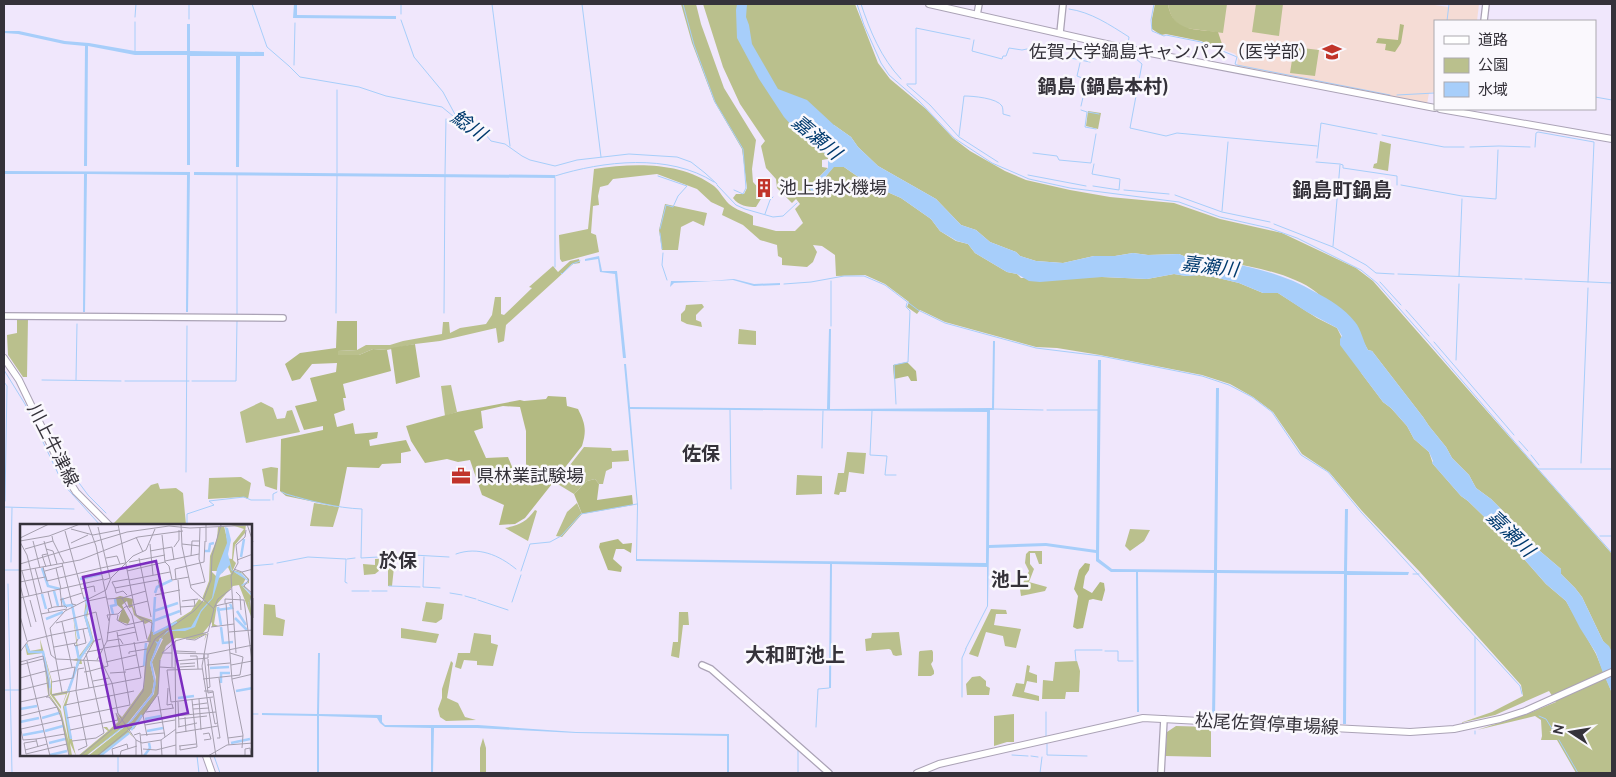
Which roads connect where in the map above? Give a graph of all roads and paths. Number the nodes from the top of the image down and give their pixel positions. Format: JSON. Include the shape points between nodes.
{"nodes":[{"id":1,"x":929,"y":4,"type":"edge"},
{"id":2,"x":979,"y":4,"type":"edge"},
{"id":3,"x":1063,"y":4,"type":"edge"},
{"id":4,"x":1486,"y":4,"type":"edge"},
{"id":5,"x":977,"y":15,"type":"junction"},
{"id":6,"x":1484,"y":20,"type":"edge"},
{"id":7,"x":1060,"y":33,"type":"junction"},
{"id":8,"x":1434,"y":108,"type":"edge"},
{"id":9,"x":1451,"y":110,"type":"edge"},
{"id":10,"x":1472,"y":112,"type":"edge"},
{"id":11,"x":1612,"y":140,"type":"edge"},
{"id":12,"x":4,"y":316,"type":"edge"},
{"id":13,"x":283,"y":318,"type":"dead end"},
{"id":14,"x":4,"y":358,"type":"edge"},
{"id":15,"x":108,"y":524,"type":"edge"},
{"id":16,"x":702,"y":665,"type":"dead end"},
{"id":17,"x":1612,"y":672,"type":"edge"},
{"id":18,"x":1164,"y":719,"type":"junction"},
{"id":19,"x":206,"y":757,"type":"edge"},
{"id":20,"x":212,"y":773,"type":"edge"},
{"id":21,"x":830,"y":773,"type":"edge"},
{"id":22,"x":917,"y":773,"type":"edge"},
{"id":23,"x":1161,"y":773,"type":"edge"}],
"edges":[{"from":1,"to":5,"type":"main road"},
{"from":2,"to":5,"type":"street"},
{"from":3,"to":7,"type":"street"},
{"from":4,"to":6,"type":"street"},
{"from":5,"to":7,"type":"main road"},
{"from":7,"to":8,"type":"main road"},
{"from":9,"to":10,"type":"main road"},
{"from":10,"to":11,"type":"main road"},
{"from":12,"to":13,"type":"street"},
{"from":14,"to":15,"type":"main road","name":"川上牛津線","via":[[19,380],[76,492]]},
{"from":16,"to":21,"type":"street"},
{"from":17,"to":18,"type":"main road","name":"松尾佐賀停車場線","via":[[1525,710],[1454,729],[1400,731]]},
{"from":18,"to":22,"type":"main road","name":"松尾佐賀停車場線","via":[[1143,718],[1090,729],[940,764]]},
{"from":18,"to":23,"type":"street"},
{"from":19,"to":20,"type":"main road"}]}
